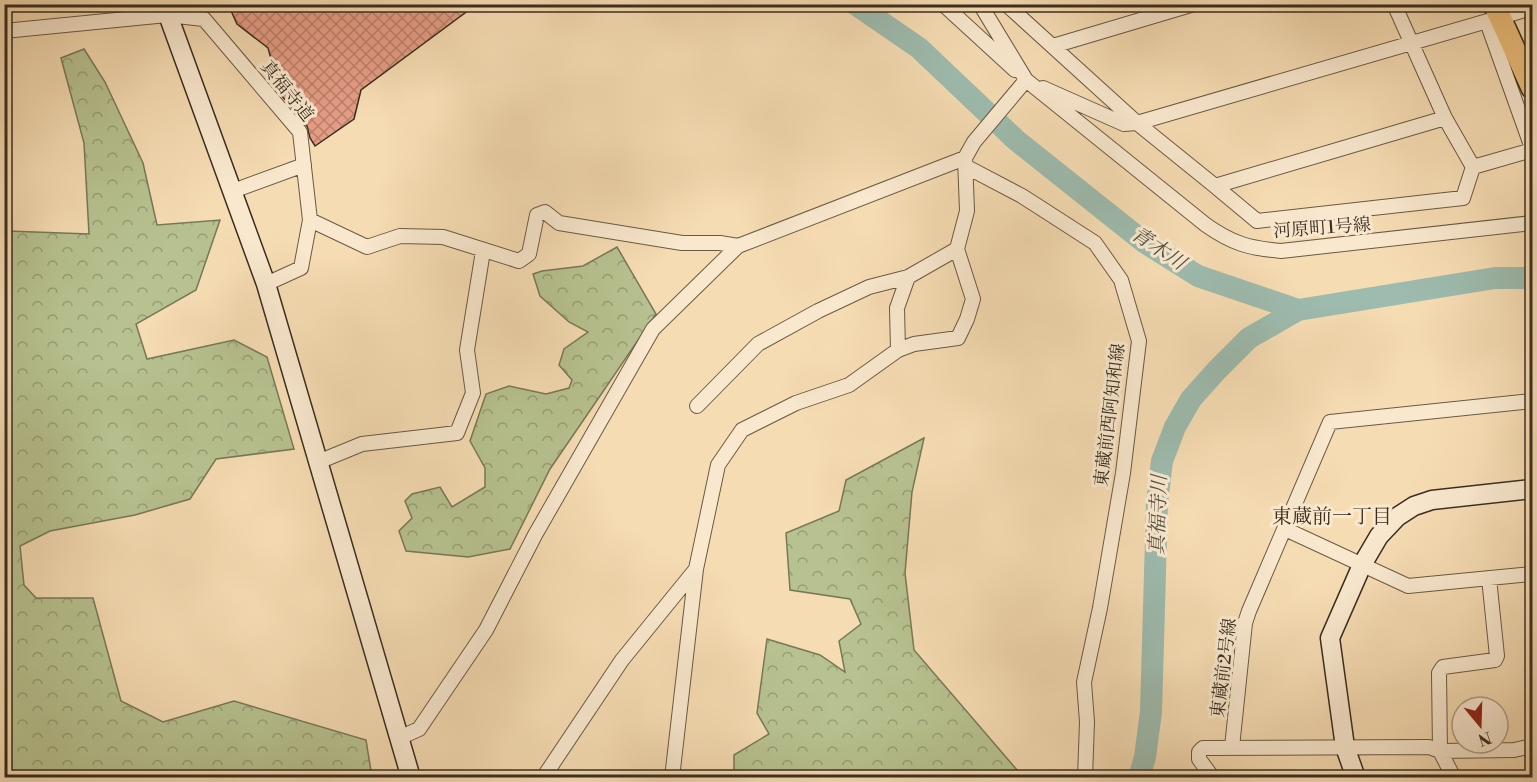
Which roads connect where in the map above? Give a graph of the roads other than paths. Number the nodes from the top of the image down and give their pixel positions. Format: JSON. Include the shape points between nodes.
{"nodes":[{"id":1,"x":943,"y":4,"type":"edge"},
{"id":2,"x":980,"y":4,"type":"edge"},
{"id":3,"x":1006,"y":4,"type":"edge"},
{"id":4,"x":1194,"y":4,"type":"edge"},
{"id":5,"x":1394,"y":4,"type":"edge"},
{"id":6,"x":1533,"y":8,"type":"edge"},
{"id":7,"x":165,"y":10,"type":"edge"},
{"id":8,"x":1494,"y":15,"type":"edge"},
{"id":9,"x":4,"y":31,"type":"edge"},
{"id":10,"x":1412,"y":44,"type":"junction"},
{"id":11,"x":1053,"y":46,"type":"junction"},
{"id":12,"x":1026,"y":80,"type":"junction"},
{"id":13,"x":1533,"y":88,"type":"edge"},
{"id":14,"x":1445,"y":118,"type":"junction"},
{"id":15,"x":1137,"y":123,"type":"junction"},
{"id":16,"x":1533,"y":149,"type":"edge"},
{"id":17,"x":965,"y":162,"type":"junction"},
{"id":18,"x":304,"y":165,"type":"junction"},
{"id":19,"x":1473,"y":167,"type":"junction"},
{"id":20,"x":1215,"y":186,"type":"junction"},
{"id":21,"x":233,"y":191,"type":"junction"},
{"id":22,"x":310,"y":220,"type":"junction"},
{"id":23,"x":1533,"y":223,"type":"edge"},
{"id":24,"x":738,"y":246,"type":"junction"},
{"id":25,"x":957,"y":249,"type":"junction"},
{"id":26,"x":483,"y":251,"type":"junction"},
{"id":27,"x":908,"y":277,"type":"junction"},
{"id":28,"x":266,"y":284,"type":"junction"},
{"id":29,"x":898,"y":350,"type":"junction"},
{"id":30,"x":1533,"y":401,"type":"edge"},
{"id":31,"x":697,"y":406,"type":"dead end"},
{"id":32,"x":318,"y":462,"type":"junction"},
{"id":33,"x":1533,"y":489,"type":"edge"},
{"id":34,"x":1285,"y":529,"type":"junction"},
{"id":35,"x":1362,"y":565,"type":"junction"},
{"id":36,"x":696,"y":569,"type":"junction"},
{"id":37,"x":1533,"y":574,"type":"edge"},
{"id":38,"x":1489,"y":578,"type":"junction"},
{"id":39,"x":399,"y":738,"type":"junction"},
{"id":40,"x":1533,"y":746,"type":"edge"},
{"id":41,"x":1233,"y":747,"type":"junction"},
{"id":42,"x":1345,"y":747,"type":"junction"},
{"id":43,"x":1440,"y":751,"type":"junction"},
{"id":44,"x":411,"y":777,"type":"edge"},
{"id":45,"x":543,"y":777,"type":"edge"},
{"id":46,"x":672,"y":777,"type":"edge"},
{"id":47,"x":1084,"y":777,"type":"edge"},
{"id":48,"x":1213,"y":777,"type":"edge"},
{"id":49,"x":1356,"y":777,"type":"edge"},
{"id":50,"x":1454,"y":777,"type":"edge"}],
"edges":[{"from":1,"to":12,"type":"street"},
{"from":2,"to":12,"type":"street"},
{"from":3,"to":11,"type":"street"},
{"from":4,"to":11,"type":"street"},
{"from":5,"to":10,"type":"street"},
{"from":6,"to":8,"type":"street"},
{"from":7,"to":9,"type":"street","name":"真福寺道"},
{"from":7,"to":18,"type":"street","name":"真福寺道","via":[[204,19],[300,132]]},
{"from":7,"to":21,"type":"street"},
{"from":8,"to":10,"type":"street"},
{"from":8,"to":13,"type":"main road"},
{"from":8,"to":16,"type":"street"},
{"from":10,"to":14,"type":"street"},
{"from":10,"to":15,"type":"street"},
{"from":11,"to":15,"type":"street"},
{"from":12,"to":15,"type":"street","via":[[1124,124]]},
{"from":12,"to":17,"type":"street","via":[[974,142]]},
{"from":12,"to":23,"type":"street","name":"河原町1号線","via":[[1206,225],[1251,249],[1281,251]]},
{"from":14,"to":19,"type":"street"},
{"from":14,"to":20,"type":"street"},
{"from":15,"to":20,"type":"street"},
{"from":16,"to":19,"type":"street"},
{"from":17,"to":24,"type":"street"},
{"from":17,"to":25,"type":"street","via":[[967,211]]},
{"from":17,"to":47,"type":"street","name":"東蔵前西阿知和線","via":[[1095,243],[1121,280],[1139,341],[1123,473],[1084,682]]},
{"from":18,"to":21,"type":"street"},
{"from":18,"to":22,"type":"street","name":"真福寺道"},
{"from":19,"to":20,"type":"street","via":[[1463,198],[1257,221]]},
{"from":21,"to":28,"type":"street"},
{"from":22,"to":26,"type":"street","via":[[367,248],[400,237],[443,237]]},
{"from":22,"to":28,"type":"street","name":"真福寺道","via":[[301,268]]},
{"from":24,"to":26,"type":"street","via":[[682,243],[559,223],[545,212],[537,215],[529,254],[519,261]]},
{"from":24,"to":39,"type":"street","via":[[653,329],[535,535],[486,630],[419,729]]},
{"from":25,"to":27,"type":"street"},
{"from":25,"to":29,"type":"street","via":[[973,298],[958,338]]},
{"from":26,"to":32,"type":"street","via":[[467,350],[472,393],[457,433],[362,444]]},
{"from":27,"to":29,"type":"street","via":[[897,308]]},
{"from":27,"to":31,"type":"street","via":[[859,292],[758,344]]},
{"from":28,"to":32,"type":"street"},
{"from":29,"to":36,"type":"street","via":[[849,385],[796,403],[742,430],[718,465]]},
{"from":30,"to":34,"type":"street","name":"東蔵前2号線","via":[[1330,422]]},
{"from":32,"to":39,"type":"street"},
{"from":33,"to":35,"type":"street","via":[[1440,498],[1414,506],[1379,536]]},
{"from":34,"to":35,"type":"street"},
{"from":34,"to":41,"type":"street","name":"東蔵前2号線","via":[[1245,623]]},
{"from":35,"to":38,"type":"street","via":[[1408,586]]},
{"from":35,"to":42,"type":"street","via":[[1330,638]]},
{"from":36,"to":45,"type":"street","via":[[622,660]]},
{"from":36,"to":46,"type":"street"},
{"from":37,"to":38,"type":"street"},
{"from":38,"to":43,"type":"street","via":[[1497,656],[1492,662],[1441,669]]},
{"from":39,"to":44,"type":"street"},
{"from":40,"to":43,"type":"street"},
{"from":41,"to":42,"type":"street"},
{"from":41,"to":48,"type":"street","via":[[1203,748],[1199,752],[1199,759]]},
{"from":42,"to":43,"type":"street","via":[[1429,747]]},
{"from":42,"to":49,"type":"street"},
{"from":43,"to":50,"type":"street"}]}
